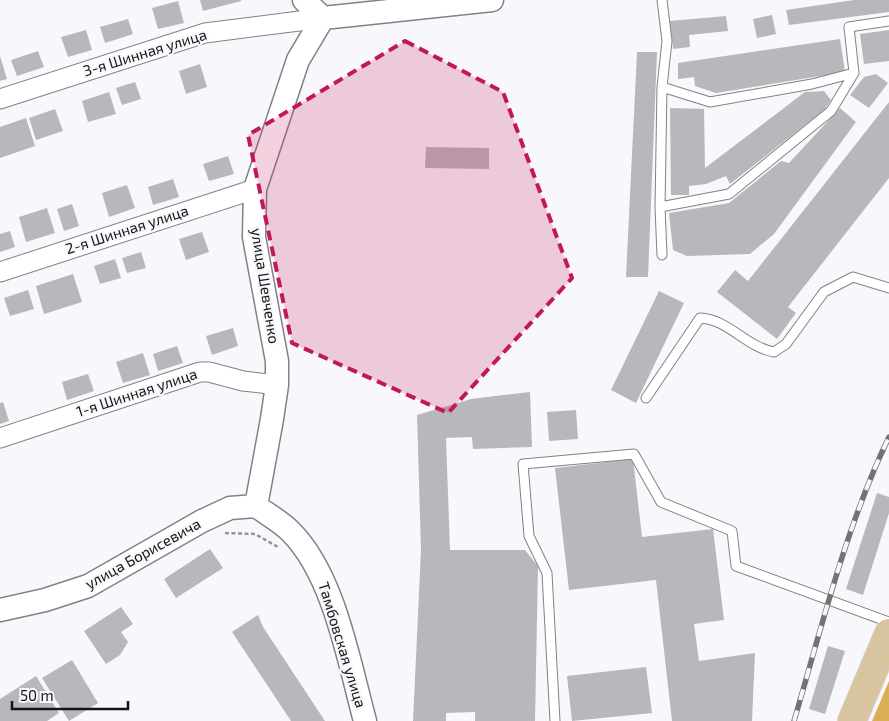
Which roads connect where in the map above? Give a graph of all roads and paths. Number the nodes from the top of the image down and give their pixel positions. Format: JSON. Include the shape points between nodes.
{"nodes":[{"id":1,"x":304,"y":0,"type":"edge"},
{"id":2,"x":492,"y":0,"type":"edge"},
{"id":3,"x":662,"y":0,"type":"edge"},
{"id":4,"x":434,"y":3,"type":"edge"},
{"id":5,"x":323,"y":18,"type":"junction"},
{"id":6,"x":889,"y":21,"type":"edge"},
{"id":7,"x":854,"y":73,"type":"junction"},
{"id":8,"x":662,"y":86,"type":"junction"},
{"id":9,"x":0,"y":99,"type":"edge"},
{"id":10,"x":254,"y":189,"type":"junction"},
{"id":11,"x":660,"y":207,"type":"junction"},
{"id":12,"x":662,"y":255,"type":"dead end"},
{"id":13,"x":0,"y":272,"type":"edge"},
{"id":14,"x":889,"y":288,"type":"edge"},
{"id":15,"x":277,"y":386,"type":"junction"},
{"id":16,"x":646,"y":398,"type":"dead end"},
{"id":17,"x":0,"y":438,"type":"edge"},
{"id":18,"x":256,"y":506,"type":"junction"},
{"id":19,"x":217,"y":534,"type":"dead end"},
{"id":20,"x":280,"y":548,"type":"dead end"},
{"id":21,"x":0,"y":610,"type":"edge"},
{"id":22,"x":889,"y":622,"type":"edge"},
{"id":23,"x":889,"y":633,"type":"edge"},
{"id":24,"x":365,"y":721,"type":"edge"},
{"id":25,"x":555,"y":721,"type":"edge"},
{"id":26,"x":852,"y":721,"type":"edge"}],
"edges":[{"from":1,"to":5,"type":"street"},
{"from":2,"to":4,"type":"street"},
{"from":3,"to":8,"type":"lane","via":[[667,41]]},
{"from":4,"to":5,"type":"street"},
{"from":5,"to":9,"type":"street","name":"3-я Шинная улица","via":[[205,33]]},
{"from":5,"to":10,"type":"street","name":"улица Шевченко","via":[[298,60]]},
{"from":6,"to":7,"type":"lane","via":[[849,27]]},
{"from":7,"to":8,"type":"lane","via":[[710,102]]},
{"from":7,"to":11,"type":"lane","via":[[831,111],[729,194]]},
{"from":8,"to":11,"type":"lane"},
{"from":10,"to":13,"type":"street","name":"2-я Шинная улица"},
{"from":10,"to":15,"type":"street","name":"улица Шевченко","via":[[254,238],[277,361]]},
{"from":11,"to":12,"type":"lane"},
{"from":14,"to":16,"type":"lane","via":[[853,277],[824,292],[786,344],[774,352],[762,350],[713,319],[700,318]]},
{"from":15,"to":17,"type":"street","name":"1-я Шинная улица","via":[[200,372]]},
{"from":15,"to":18,"type":"street","name":"улица Шевченко"},
{"from":18,"to":21,"type":"street","name":"улица Борисевича","via":[[230,508],[202,521],[88,586]]},
{"from":18,"to":24,"type":"street","name":"Тамбовская улица","via":[[290,531],[320,572],[336,615]]},
{"from":19,"to":20,"type":"path","via":[[232,531],[255,534]]},
{"from":22,"to":25,"type":"lane","via":[[736,566],[732,531],[661,502],[634,454],[523,464],[529,536],[547,573]]},
{"from":23,"to":26,"type":"main road"}]}
